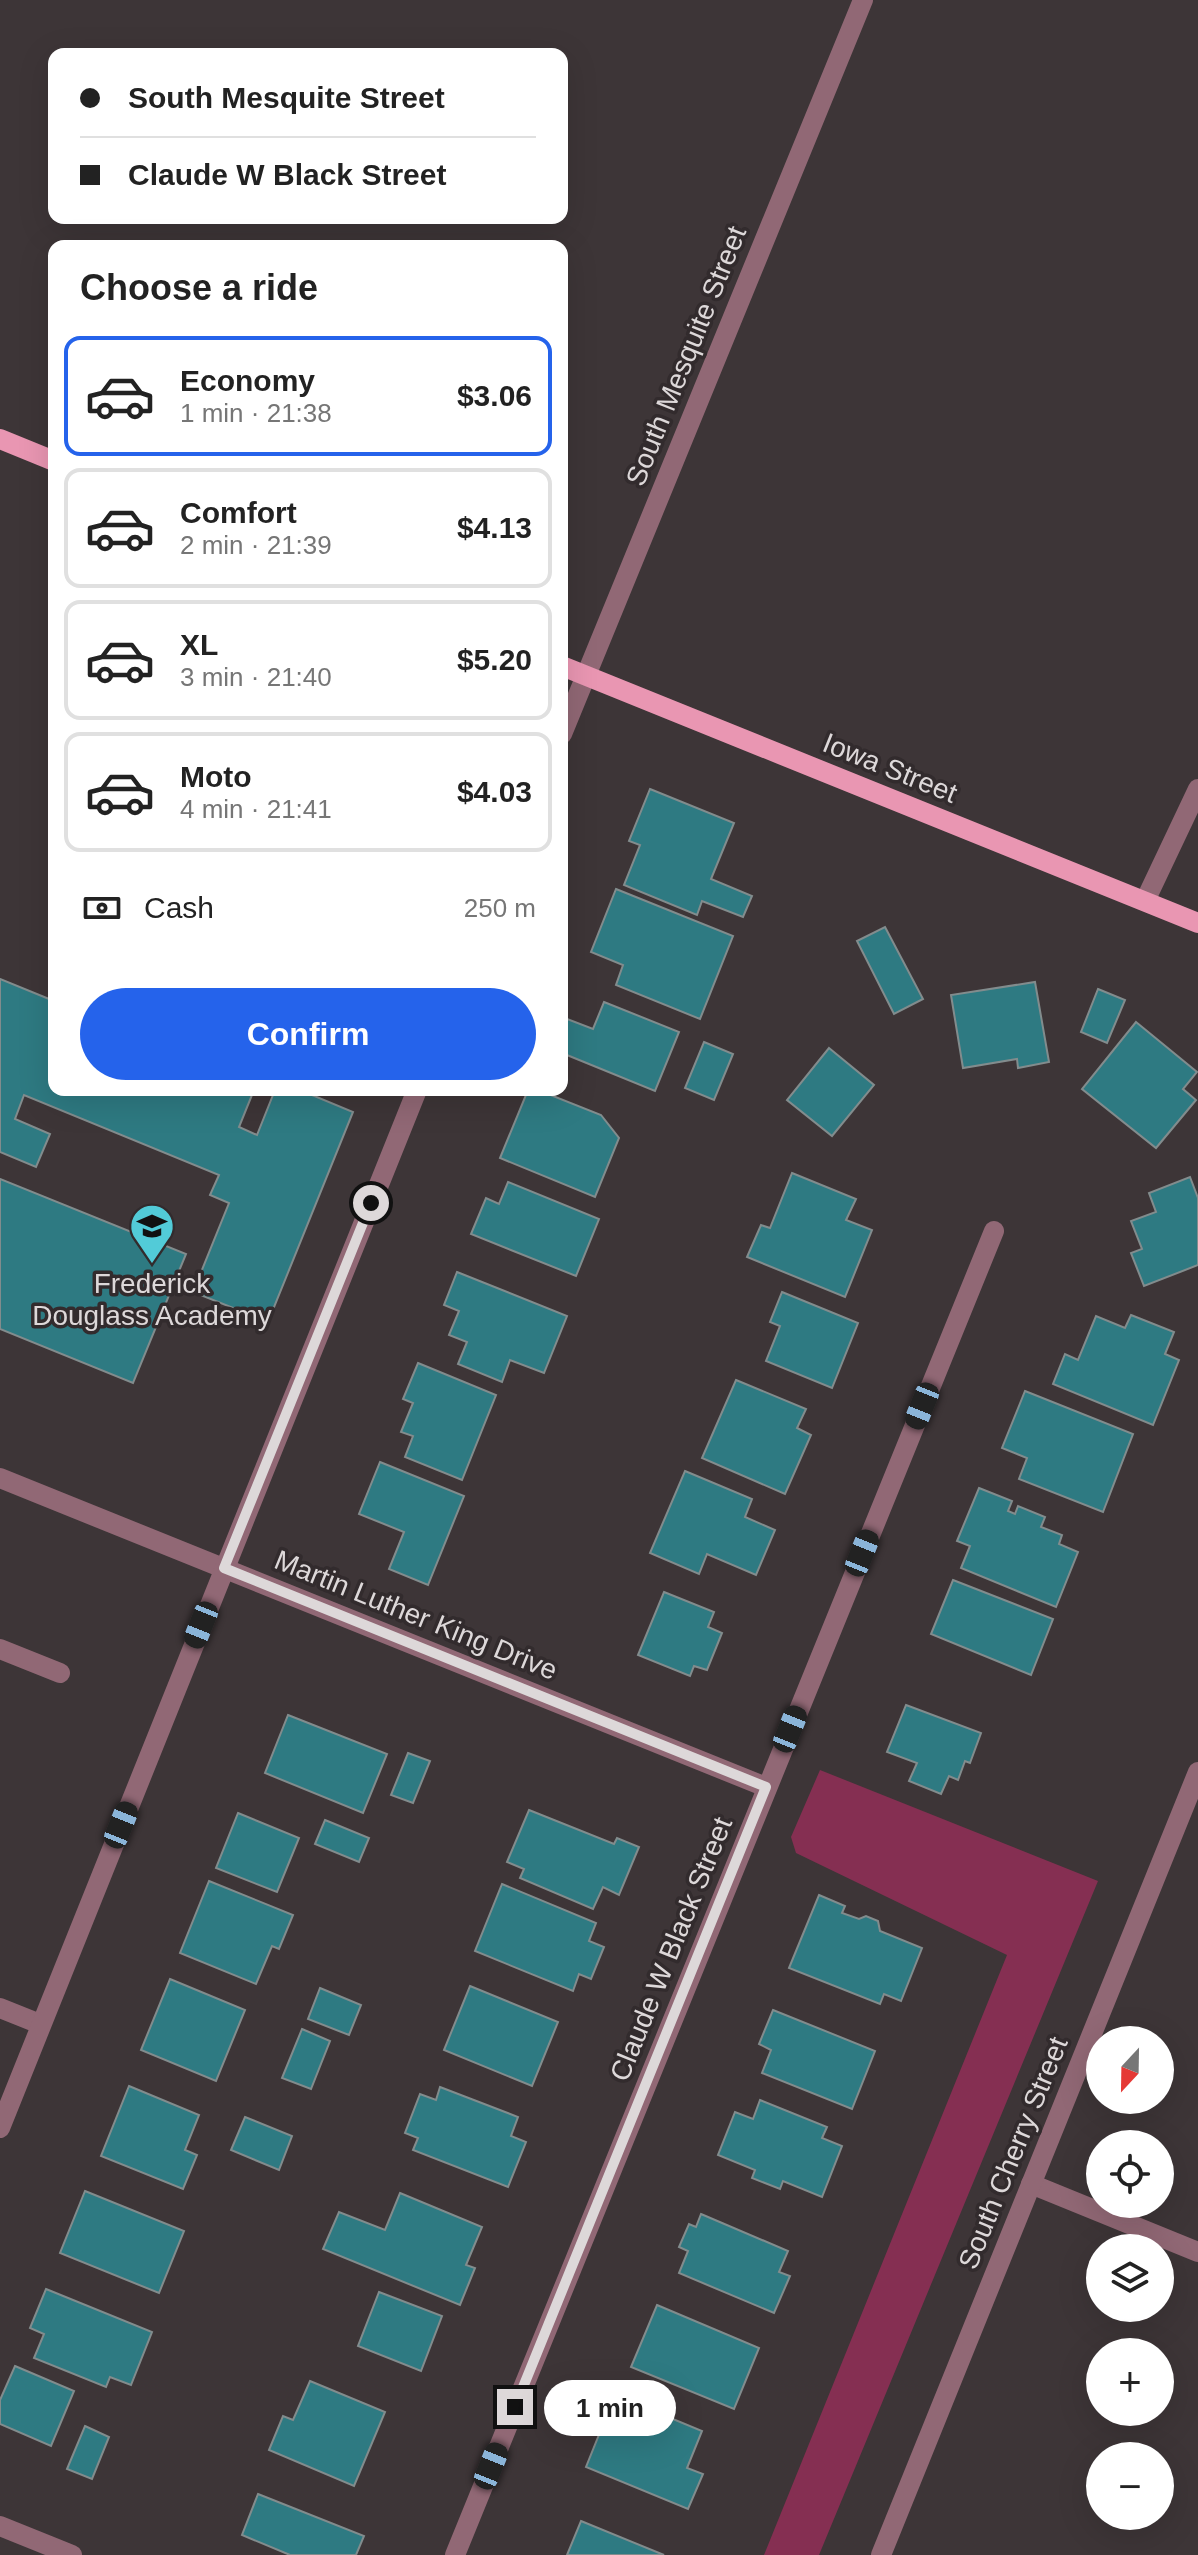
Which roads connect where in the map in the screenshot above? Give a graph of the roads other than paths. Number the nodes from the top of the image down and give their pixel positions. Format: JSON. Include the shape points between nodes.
{"nodes":[{"id":1,"x":863,"y":0,"type":"edge"},
{"id":2,"x":0,"y":439,"type":"edge"},
{"id":3,"x":48,"y":459,"type":"edge"},
{"id":4,"x":568,"y":668,"type":"edge"},
{"id":5,"x":586,"y":675,"type":"junction"},
{"id":6,"x":568,"y":719,"type":"edge"},
{"id":7,"x":1198,"y":789,"type":"edge"},
{"id":8,"x":1145,"y":901,"type":"junction"},
{"id":9,"x":1198,"y":923,"type":"edge"},
{"id":10,"x":415,"y":1096,"type":"edge"},
{"id":11,"x":994,"y":1231,"type":"dead end"},
{"id":12,"x":0,"y":1478,"type":"edge"},
{"id":13,"x":224,"y":1568,"type":"junction"},
{"id":14,"x":0,"y":1649,"type":"edge"},
{"id":15,"x":60,"y":1673,"type":"dead end"},
{"id":16,"x":1198,"y":1772,"type":"edge"},
{"id":17,"x":766,"y":1787,"type":"junction"},
{"id":18,"x":0,"y":2008,"type":"edge"},
{"id":19,"x":40,"y":2024,"type":"junction"},
{"id":20,"x":0,"y":2128,"type":"edge"},
{"id":21,"x":1031,"y":2184,"type":"junction"},
{"id":22,"x":1198,"y":2252,"type":"edge"},
{"id":23,"x":0,"y":2526,"type":"edge"},
{"id":24,"x":72,"y":2555,"type":"edge"},
{"id":25,"x":455,"y":2555,"type":"edge"},
{"id":26,"x":881,"y":2555,"type":"edge"}],
"edges":[{"from":1,"to":5,"type":"street","name":"South Mesquite Street"},
{"from":2,"to":3,"type":"main road"},
{"from":4,"to":5,"type":"main road","name":"Iowa Street"},
{"from":5,"to":6,"type":"street","name":"South Mesquite Street"},
{"from":5,"to":8,"type":"main road","name":"Iowa Street"},
{"from":7,"to":8,"type":"street"},
{"from":8,"to":9,"type":"main road","name":"Iowa Street"},
{"from":10,"to":13,"type":"street"},
{"from":11,"to":17,"type":"street","name":"Claude W Black Street"},
{"from":12,"to":13,"type":"street","name":"Martin Luther King Drive"},
{"from":13,"to":17,"type":"street","name":"Martin Luther King Drive"},
{"from":13,"to":19,"type":"street"},
{"from":14,"to":15,"type":"street"},
{"from":16,"to":21,"type":"street","name":"South Cherry Street"},
{"from":17,"to":25,"type":"street","name":"Claude W Black Street"},
{"from":18,"to":19,"type":"street"},
{"from":19,"to":20,"type":"street"},
{"from":21,"to":22,"type":"street"},
{"from":21,"to":26,"type":"street","name":"South Cherry Street"},
{"from":23,"to":24,"type":"street"}]}
